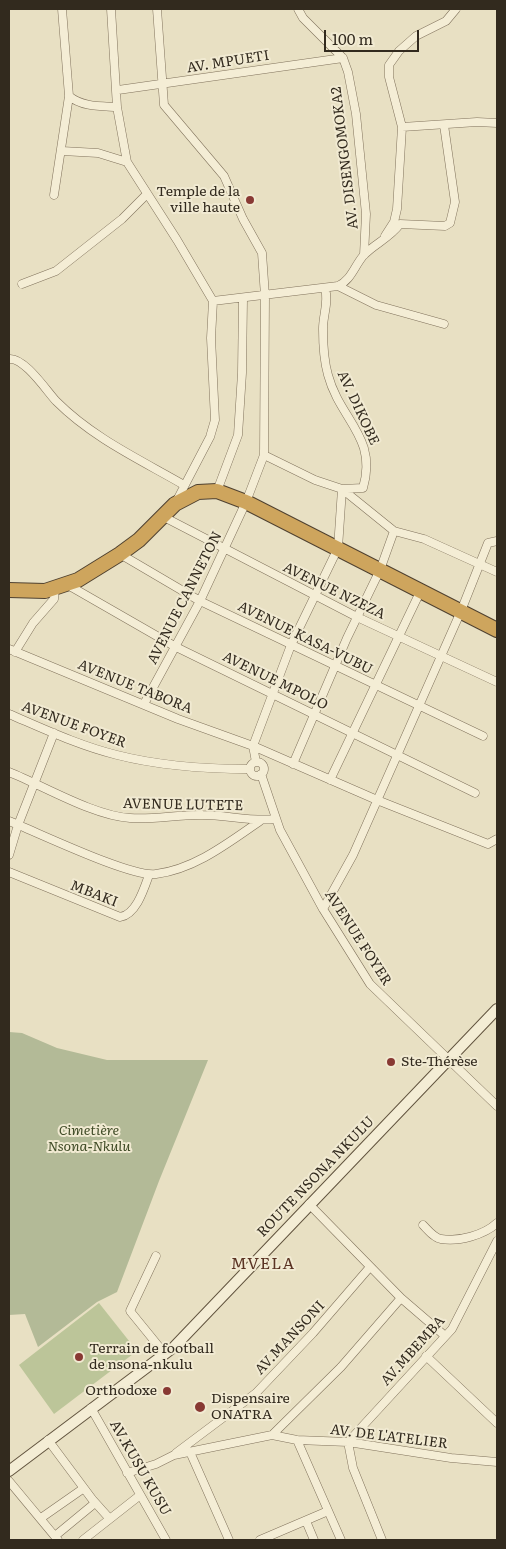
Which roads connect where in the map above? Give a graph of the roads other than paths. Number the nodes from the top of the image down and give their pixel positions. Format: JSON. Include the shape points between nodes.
{"nodes":[{"id":1,"x":62,"y":9,"type":"edge"},
{"id":2,"x":110,"y":9,"type":"edge"},
{"id":3,"x":157,"y":9,"type":"edge"},
{"id":4,"x":298,"y":9,"type":"edge"},
{"id":5,"x":456,"y":9,"type":"edge"},
{"id":6,"x":343,"y":58,"type":"junction"},
{"id":7,"x":162,"y":84,"type":"junction"},
{"id":8,"x":118,"y":90,"type":"junction"},
{"id":9,"x":68,"y":96,"type":"junction"},
{"id":10,"x":117,"y":107,"type":"junction"},
{"id":11,"x":497,"y":123,"type":"edge"},
{"id":12,"x":444,"y":125,"type":"junction"},
{"id":13,"x":402,"y":128,"type":"junction"},
{"id":14,"x":62,"y":151,"type":"junction"},
{"id":15,"x":127,"y":162,"type":"junction"},
{"id":16,"x":147,"y":194,"type":"junction"},
{"id":17,"x":54,"y":195,"type":"dead end"},
{"id":18,"x":380,"y":241,"type":"junction"},
{"id":19,"x":364,"y":255,"type":"junction"},
{"id":20,"x":22,"y":284,"type":"dead end"},
{"id":21,"x":338,"y":286,"type":"junction"},
{"id":22,"x":325,"y":288,"type":"junction"},
{"id":23,"x":265,"y":296,"type":"junction"},
{"id":24,"x":243,"y":300,"type":"junction"},
{"id":25,"x":213,"y":301,"type":"junction"},
{"id":26,"x":444,"y":324,"type":"dead end"},
{"id":27,"x":9,"y":359,"type":"edge"},
{"id":28,"x":264,"y":455,"type":"junction"},
{"id":29,"x":184,"y":485,"type":"junction"},
{"id":30,"x":342,"y":489,"type":"junction"},
{"id":31,"x":217,"y":491,"type":"junction"},
{"id":32,"x":246,"y":502,"type":"junction"},
{"id":33,"x":175,"y":504,"type":"junction"},
{"id":34,"x":162,"y":516,"type":"junction"},
{"id":35,"x":394,"y":531,"type":"junction"},
{"id":36,"x":497,"y":540,"type":"edge"},
{"id":37,"x":338,"y":548,"type":"junction"},
{"id":38,"x":224,"y":550,"type":"junction"},
{"id":39,"x":120,"y":554,"type":"junction"},
{"id":40,"x":481,"y":564,"type":"junction"},
{"id":41,"x":380,"y":570,"type":"junction"},
{"id":42,"x":497,"y":572,"type":"edge"},
{"id":43,"x":62,"y":587,"type":"junction"},
{"id":44,"x":9,"y":590,"type":"edge"},
{"id":45,"x":421,"y":590,"type":"junction"},
{"id":46,"x":315,"y":596,"type":"junction"},
{"id":47,"x":200,"y":601,"type":"junction"},
{"id":48,"x":461,"y":611,"type":"junction"},
{"id":49,"x":357,"y":617,"type":"junction"},
{"id":50,"x":497,"y":630,"type":"edge"},
{"id":51,"x":398,"y":636,"type":"junction"},
{"id":52,"x":291,"y":646,"type":"junction"},
{"id":53,"x":176,"y":647,"type":"junction"},
{"id":54,"x":12,"y":650,"type":"edge"},
{"id":55,"x":441,"y":657,"type":"junction"},
{"id":56,"x":334,"y":667,"type":"junction"},
{"id":57,"x":497,"y":682,"type":"edge"},
{"id":58,"x":374,"y":686,"type":"junction"},
{"id":59,"x":272,"y":693,"type":"junction"},
{"id":60,"x":144,"y":704,"type":"junction"},
{"id":61,"x":418,"y":706,"type":"junction"},
{"id":62,"x":314,"y":713,"type":"junction"},
{"id":63,"x":9,"y":714,"type":"edge"},
{"id":64,"x":353,"y":732,"type":"junction"},
{"id":65,"x":54,"y":734,"type":"junction"},
{"id":66,"x":483,"y":736,"type":"dead end"},
{"id":67,"x":253,"y":746,"type":"junction"},
{"id":68,"x":397,"y":754,"type":"junction"},
{"id":69,"x":256,"y":762,"type":"junction"},
{"id":70,"x":293,"y":764,"type":"junction"},
{"id":71,"x":250,"y":769,"type":"junction"},
{"id":72,"x":9,"y":772,"type":"edge"},
{"id":73,"x":261,"y":774,"type":"junction"},
{"id":74,"x":330,"y":780,"type":"junction"},
{"id":75,"x":34,"y":782,"type":"junction"},
{"id":76,"x":476,"y":793,"type":"dead end"},
{"id":77,"x":377,"y":800,"type":"junction"},
{"id":78,"x":275,"y":820,"type":"junction"},
{"id":79,"x":9,"y":821,"type":"edge"},
{"id":80,"x":260,"y":821,"type":"junction"},
{"id":81,"x":18,"y":825,"type":"junction"},
{"id":82,"x":496,"y":840,"type":"edge"},
{"id":83,"x":9,"y":854,"type":"edge"},
{"id":84,"x":9,"y":872,"type":"edge"},
{"id":85,"x":149,"y":875,"type":"junction"},
{"id":86,"x":323,"y":909,"type":"junction"},
{"id":87,"x":497,"y":1009,"type":"edge"},
{"id":88,"x":447,"y":1060,"type":"junction"},
{"id":89,"x":497,"y":1106,"type":"edge"},
{"id":90,"x":309,"y":1204,"type":"junction"},
{"id":91,"x":497,"y":1223,"type":"edge"},
{"id":92,"x":422,"y":1225,"type":"dead end"},
{"id":93,"x":497,"y":1241,"type":"edge"},
{"id":94,"x":156,"y":1256,"type":"dead end"},
{"id":95,"x":370,"y":1267,"type":"junction"},
{"id":96,"x":401,"y":1298,"type":"junction"},
{"id":97,"x":444,"y":1335,"type":"junction"},
{"id":98,"x":165,"y":1354,"type":"junction"},
{"id":99,"x":426,"y":1356,"type":"junction"},
{"id":100,"x":91,"y":1408,"type":"junction"},
{"id":101,"x":497,"y":1423,"type":"edge"},
{"id":102,"x":272,"y":1435,"type":"junction"},
{"id":103,"x":48,"y":1440,"type":"junction"},
{"id":104,"x":297,"y":1440,"type":"junction"},
{"id":105,"x":348,"y":1442,"type":"junction"},
{"id":106,"x":190,"y":1452,"type":"junction"},
{"id":107,"x":174,"y":1454,"type":"junction"},
{"id":108,"x":497,"y":1462,"type":"edge"},
{"id":109,"x":9,"y":1471,"type":"edge"},
{"id":110,"x":127,"y":1472,"type":"junction"},
{"id":111,"x":9,"y":1481,"type":"edge"},
{"id":112,"x":84,"y":1488,"type":"junction"},
{"id":113,"x":139,"y":1496,"type":"junction"},
{"id":114,"x":95,"y":1502,"type":"junction"},
{"id":115,"x":328,"y":1511,"type":"junction"},
{"id":116,"x":41,"y":1518,"type":"junction"},
{"id":117,"x":109,"y":1518,"type":"junction"},
{"id":118,"x":306,"y":1521,"type":"junction"},
{"id":119,"x":56,"y":1538,"type":"edge"},
{"id":120,"x":264,"y":1539,"type":"edge"},
{"id":121,"x":83,"y":1540,"type":"edge"},
{"id":122,"x":166,"y":1540,"type":"edge"},
{"id":123,"x":229,"y":1540,"type":"edge"},
{"id":124,"x":314,"y":1540,"type":"edge"},
{"id":125,"x":341,"y":1540,"type":"edge"},
{"id":126,"x":382,"y":1540,"type":"edge"}],
"edges":[{"from":1,"to":9,"type":"street"},
{"from":2,"to":8,"type":"street"},
{"from":3,"to":7,"type":"street"},
{"from":4,"to":6,"type":"street"},
{"from":5,"to":13,"type":"street","via":[[446,21],[416,36],[391,60],[389,77]]},
{"from":6,"to":7,"type":"street","name":"AV. MPUETI"},
{"from":6,"to":19,"type":"street","name":"AV. DISENGOMOKA2","via":[[357,128],[367,232]]},
{"from":7,"to":8,"type":"street","name":"AV. MPUETI"},
{"from":7,"to":23,"type":"street","via":[[164,105],[224,176],[243,219],[261,248]]},
{"from":8,"to":10,"type":"street"},
{"from":9,"to":10,"type":"street","via":[[75,102]]},
{"from":9,"to":14,"type":"street"},
{"from":10,"to":15,"type":"street"},
{"from":11,"to":12,"type":"street"},
{"from":12,"to":13,"type":"street"},
{"from":12,"to":18,"type":"street","via":[[455,202],[450,223],[445,226],[402,223]]},
{"from":13,"to":18,"type":"street","via":[[394,222]]},
{"from":14,"to":15,"type":"street","via":[[98,153]]},
{"from":14,"to":17,"type":"street"},
{"from":15,"to":16,"type":"street"},
{"from":16,"to":20,"type":"street","via":[[122,219],[56,271]]},
{"from":16,"to":25,"type":"street"},
{"from":18,"to":19,"type":"street"},
{"from":19,"to":21,"type":"street","via":[[346,282]]},
{"from":21,"to":22,"type":"street"},
{"from":21,"to":26,"type":"street","via":[[376,305]]},
{"from":22,"to":23,"type":"street"},
{"from":22,"to":30,"type":"street","name":"AV. DIKOBE","via":[[328,300],[323,328],[328,374],[341,408],[361,439],[368,460],[363,488]]},
{"from":23,"to":24,"type":"street"},
{"from":23,"to":28,"type":"street"},
{"from":24,"to":25,"type":"street"},
{"from":24,"to":31,"type":"street","via":[[238,435]]},
{"from":25,"to":29,"type":"street","via":[[211,346],[215,420],[208,441]]},
{"from":27,"to":29,"type":"street","via":[[21,362],[56,401],[90,431]]},
{"from":28,"to":30,"type":"street","via":[[315,480]]},
{"from":28,"to":32,"type":"street","name":"AVENUE CANNETON"},
{"from":29,"to":33,"type":"street"},
{"from":30,"to":35,"type":"street"},
{"from":30,"to":37,"type":"street"},
{"from":31,"to":32,"type":"highway"},
{"from":31,"to":33,"type":"highway","via":[[198,492]]},
{"from":32,"to":37,"type":"highway"},
{"from":32,"to":38,"type":"street","name":"AVENUE CANNETON"},
{"from":33,"to":34,"type":"highway"},
{"from":34,"to":38,"type":"street","name":"AVENUE NZEZA"},
{"from":34,"to":39,"type":"highway"},
{"from":35,"to":40,"type":"street"},
{"from":35,"to":41,"type":"street"},
{"from":36,"to":40,"type":"street","via":[[488,542]]},
{"from":37,"to":41,"type":"highway"},
{"from":37,"to":46,"type":"street"},
{"from":38,"to":46,"type":"street","name":"AVENUE NZEZA"},
{"from":38,"to":47,"type":"street","name":"AVENUE CANNETON"},
{"from":39,"to":43,"type":"highway"},
{"from":39,"to":47,"type":"street","name":"AVENUE KASA-VUBU"},
{"from":40,"to":42,"type":"street"},
{"from":40,"to":48,"type":"street"},
{"from":41,"to":45,"type":"highway"},
{"from":41,"to":49,"type":"street"},
{"from":43,"to":44,"type":"highway"},
{"from":43,"to":53,"type":"street","name":"AVENUE MPOLO"},
{"from":43,"to":54,"type":"street"},
{"from":45,"to":48,"type":"highway"},
{"from":45,"to":51,"type":"street"},
{"from":46,"to":49,"type":"street","name":"AVENUE NZEZA"},
{"from":46,"to":52,"type":"street"},
{"from":47,"to":52,"type":"street","name":"AVENUE KASA-VUBU"},
{"from":47,"to":53,"type":"street","name":"AVENUE CANNETON"},
{"from":48,"to":50,"type":"highway"},
{"from":48,"to":55,"type":"street"},
{"from":49,"to":51,"type":"street","name":"AVENUE NZEZA"},
{"from":49,"to":56,"type":"street"},
{"from":51,"to":55,"type":"street","name":"AVENUE NZEZA"},
{"from":51,"to":58,"type":"street"},
{"from":52,"to":56,"type":"street","name":"AVENUE KASA-VUBU"},
{"from":52,"to":59,"type":"street"},
{"from":53,"to":59,"type":"street","name":"AVENUE MPOLO"},
{"from":53,"to":60,"type":"street","name":"AVENUE CANNETON"},
{"from":54,"to":60,"type":"street","name":"AVENUE TABORA"},
{"from":55,"to":57,"type":"street","name":"AVENUE NZEZA"},
{"from":55,"to":61,"type":"street"},
{"from":56,"to":58,"type":"street","name":"AVENUE KASA-VUBU"},
{"from":56,"to":62,"type":"street"},
{"from":58,"to":61,"type":"street","name":"AVENUE KASA-VUBU"},
{"from":58,"to":64,"type":"street"},
{"from":59,"to":62,"type":"street","name":"AVENUE MPOLO"},
{"from":59,"to":67,"type":"street"},
{"from":60,"to":67,"type":"street","name":"AVENUE TABORA"},
{"from":61,"to":66,"type":"street","name":"AVENUE KASA-VUBU"},
{"from":61,"to":68,"type":"street"},
{"from":62,"to":64,"type":"street","name":"AVENUE MPOLO"},
{"from":62,"to":70,"type":"street"},
{"from":63,"to":65,"type":"street","name":"AVENUE FOYER"},
{"from":64,"to":68,"type":"street","name":"AVENUE MPOLO"},
{"from":64,"to":74,"type":"street"},
{"from":65,"to":71,"type":"street","name":"AVENUE FOYER","via":[[115,755],[154,763]]},
{"from":65,"to":75,"type":"street"},
{"from":67,"to":69,"type":"street"},
{"from":67,"to":70,"type":"street","name":"AVENUE TABORA"},
{"from":68,"to":76,"type":"street","name":"AVENUE MPOLO"},
{"from":68,"to":77,"type":"street"},
{"from":69,"to":71,"type":"street"},
{"from":69,"to":73,"type":"street","name":"AVENUE FOYER","via":[[264,766]]},
{"from":70,"to":74,"type":"street","name":"AVENUE TABORA"},
{"from":71,"to":73,"type":"street","via":[[254,775]]},
{"from":72,"to":75,"type":"street","name":"AVENUE LUTETE"},
{"from":73,"to":78,"type":"street","name":"AVENUE FOYER"},
{"from":74,"to":77,"type":"street","name":"AVENUE TABORA"},
{"from":75,"to":80,"type":"street","name":"AVENUE LUTETE","via":[[118,817],[201,815],[247,817]]},
{"from":75,"to":81,"type":"street"},
{"from":77,"to":82,"type":"street","name":"AVENUE TABORA","via":[[488,844]]},
{"from":77,"to":86,"type":"street"},
{"from":78,"to":80,"type":"street","name":"AVENUE LUTETE"},
{"from":78,"to":86,"type":"street","name":"AVENUE FOYER"},
{"from":79,"to":81,"type":"street"},
{"from":80,"to":85,"type":"street","via":[[217,851],[188,866]]},
{"from":81,"to":83,"type":"street"},
{"from":81,"to":85,"type":"street"},
{"from":84,"to":85,"type":"street","name":"MBAKI","via":[[120,917],[133,909]]},
{"from":86,"to":88,"type":"street","name":"AVENUE FOYER","via":[[370,984]]},
{"from":87,"to":88,"type":"street","name":"ROUTE NSONA NKULU"},
{"from":88,"to":89,"type":"street","name":"AVENUE FOYER"},
{"from":88,"to":90,"type":"street","name":"ROUTE NSONA NKULU"},
{"from":90,"to":95,"type":"street"},
{"from":90,"to":98,"type":"street","name":"ROUTE NSONA NKULU"},
{"from":91,"to":92,"type":"street","via":[[480,1234],[449,1239],[440,1239]]},
{"from":93,"to":97,"type":"street","name":"AV.MBEMBA","via":[[456,1322]]},
{"from":94,"to":98,"type":"street","via":[[130,1311]]},
{"from":95,"to":96,"type":"street"},
{"from":95,"to":107,"type":"street","name":"AV.MANSONI","via":[[256,1392]]},
{"from":96,"to":97,"type":"street"},
{"from":96,"to":102,"type":"street","via":[[341,1367]]},
{"from":97,"to":99,"type":"street","name":"AV.MBEMBA"},
{"from":98,"to":100,"type":"street","name":"ROUTE NSONA NKULU"},
{"from":99,"to":101,"type":"street"},
{"from":99,"to":105,"type":"street","name":"AV.MBEMBA"},
{"from":100,"to":103,"type":"street","name":"ROUTE NSONA NKULU"},
{"from":100,"to":110,"type":"street","name":"AV.KUSU KUSU"},
{"from":102,"to":104,"type":"street","name":"AV. DE L'ATELIER"},
{"from":102,"to":106,"type":"street","name":"AV. DE L'ATELIER"},
{"from":103,"to":109,"type":"street","name":"ROUTE NSONA NKULU"},
{"from":103,"to":112,"type":"street"},
{"from":104,"to":105,"type":"street","name":"AV. DE L'ATELIER"},
{"from":104,"to":115,"type":"street"},
{"from":105,"to":108,"type":"street","name":"AV. DE L'ATELIER"},
{"from":105,"to":126,"type":"street","via":[[353,1468]]},
{"from":106,"to":107,"type":"street","name":"AV. DE L'ATELIER"},
{"from":106,"to":123,"type":"street"},
{"from":107,"to":110,"type":"street","via":[[156,1464]]},
{"from":110,"to":113,"type":"street","name":"AV.KUSU KUSU"},
{"from":111,"to":116,"type":"street"},
{"from":112,"to":114,"type":"street"},
{"from":112,"to":116,"type":"street"},
{"from":113,"to":117,"type":"street"},
{"from":113,"to":122,"type":"street","name":"AV.KUSU KUSU"},
{"from":114,"to":117,"type":"street"},
{"from":114,"to":119,"type":"street"},
{"from":115,"to":118,"type":"street"},
{"from":115,"to":125,"type":"street"},
{"from":116,"to":119,"type":"street"},
{"from":117,"to":121,"type":"street"},
{"from":118,"to":120,"type":"street"},
{"from":118,"to":124,"type":"street"}]}
